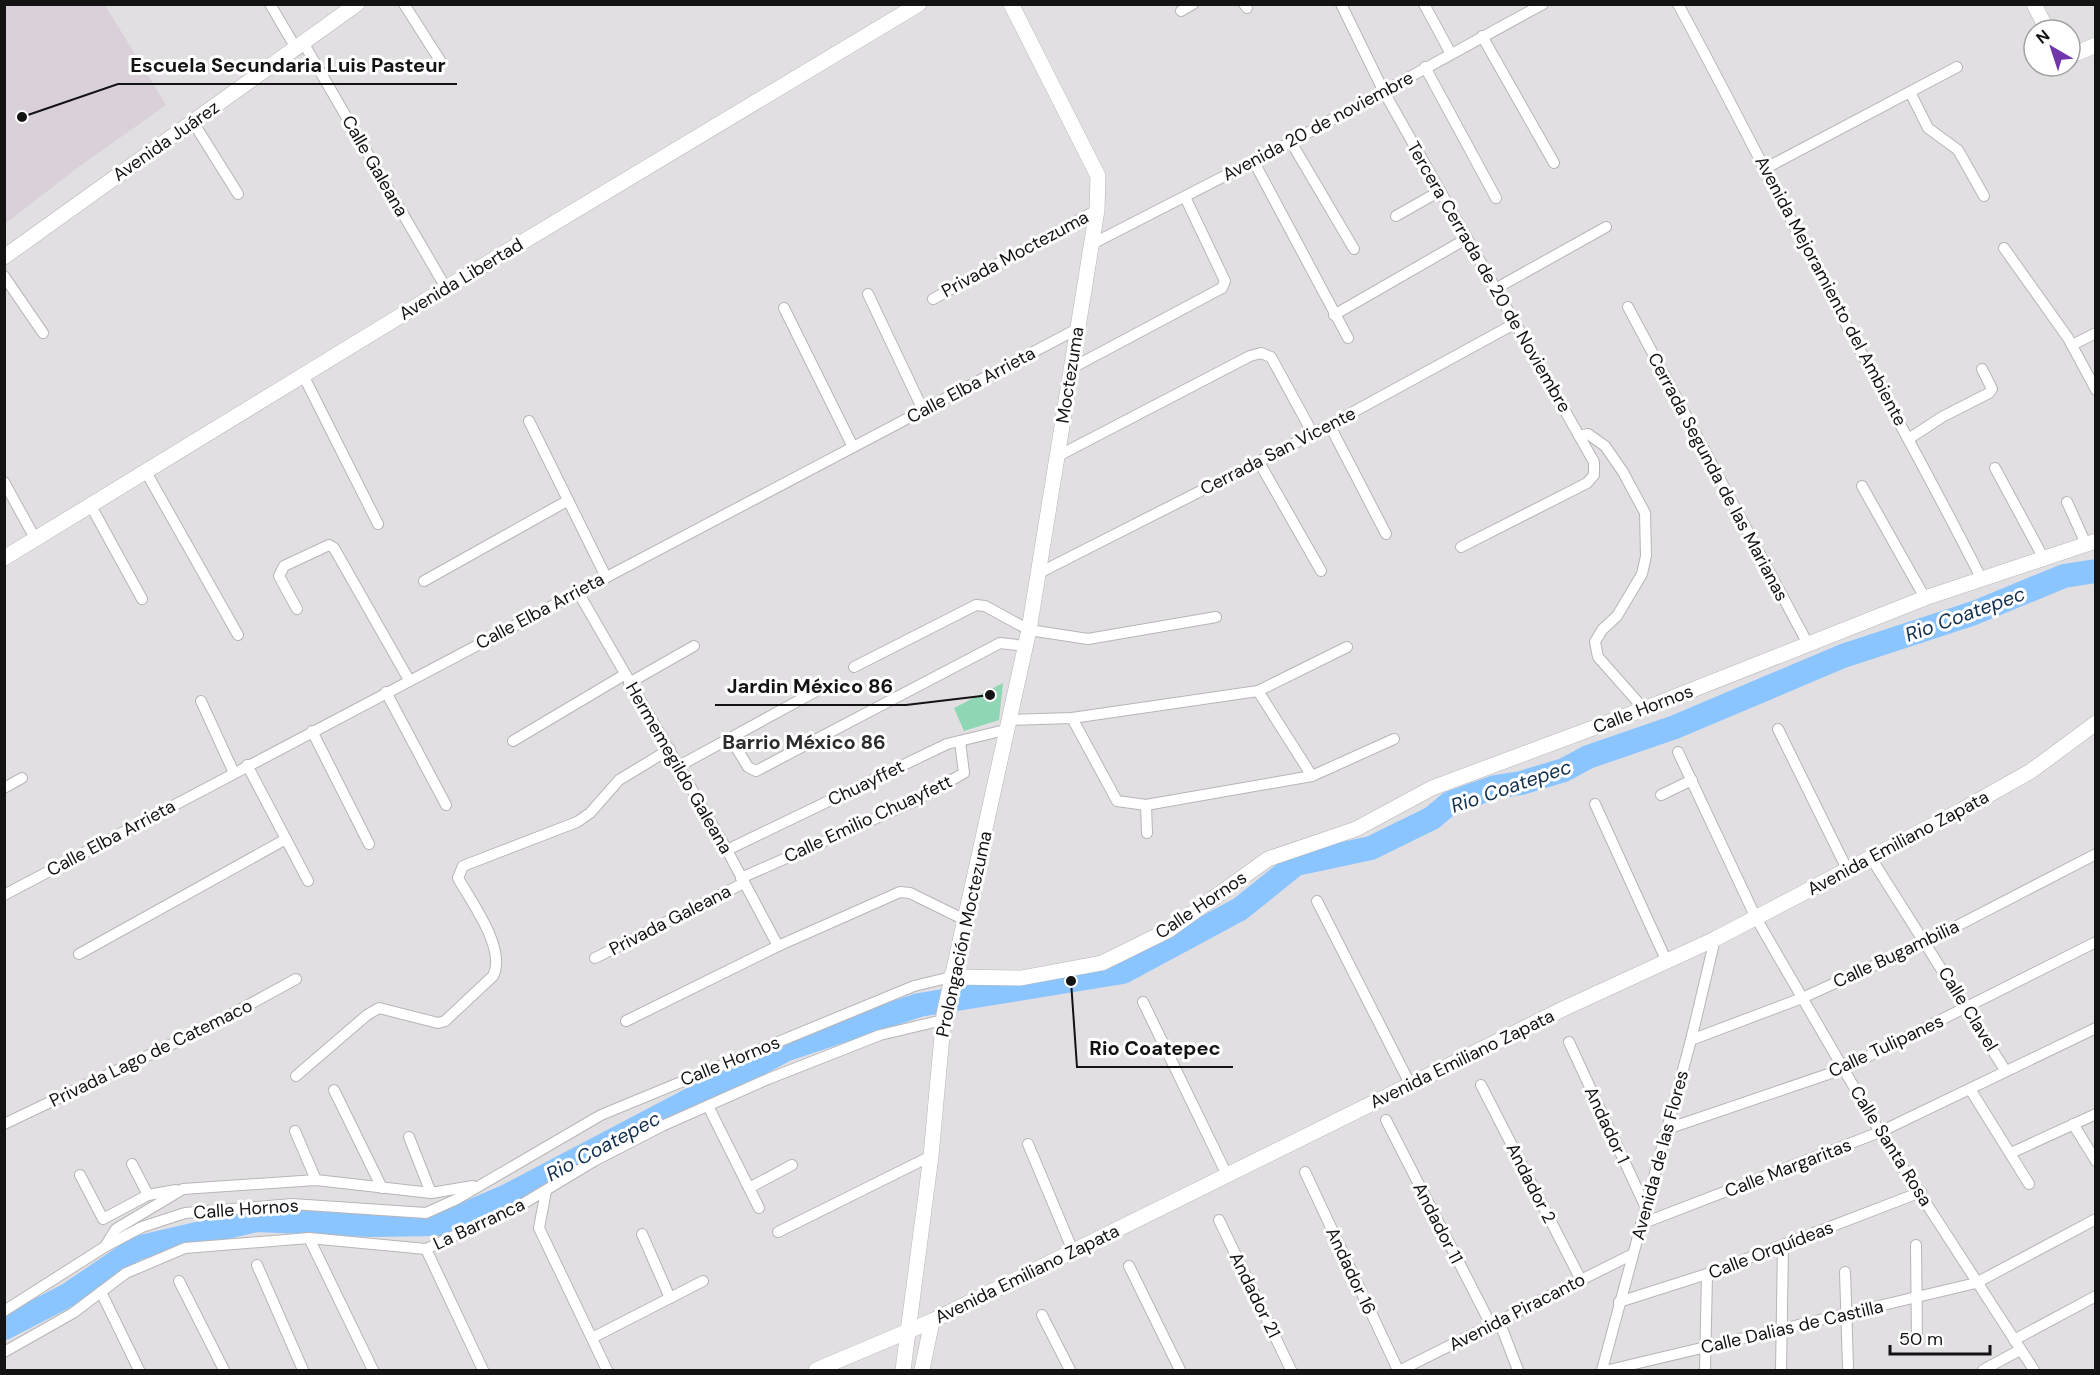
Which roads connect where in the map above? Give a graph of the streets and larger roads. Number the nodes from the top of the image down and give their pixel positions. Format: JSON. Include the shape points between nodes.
{"nodes":[{"id":1,"x":270,"y":4,"type":"edge"},
{"id":2,"x":357,"y":4,"type":"edge"},
{"id":3,"x":404,"y":4,"type":"edge"},
{"id":4,"x":919,"y":4,"type":"edge"},
{"id":5,"x":1011,"y":4,"type":"edge"},
{"id":6,"x":1193,"y":4,"type":"edge"},
{"id":7,"x":1341,"y":4,"type":"edge"},
{"id":8,"x":1424,"y":4,"type":"edge"},
{"id":9,"x":1543,"y":4,"type":"edge"},
{"id":10,"x":1678,"y":4,"type":"edge"},
{"id":11,"x":2034,"y":4,"type":"edge"},
{"id":12,"x":1181,"y":11,"type":"dead end"},
{"id":13,"x":2041,"y":18,"type":"edge"},
{"id":14,"x":1482,"y":36,"type":"junction"},
{"id":15,"x":2096,"y":45,"type":"edge"},
{"id":16,"x":301,"y":47,"type":"junction"},
{"id":17,"x":2082,"y":51,"type":"edge"},
{"id":18,"x":1450,"y":54,"type":"junction"},
{"id":19,"x":441,"y":62,"type":"dead end"},
{"id":20,"x":1425,"y":67,"type":"junction"},
{"id":21,"x":1956,"y":67,"type":"dead end"},
{"id":22,"x":1384,"y":92,"type":"junction"},
{"id":23,"x":1910,"y":92,"type":"junction"},
{"id":24,"x":193,"y":122,"type":"junction"},
{"id":25,"x":1291,"y":142,"type":"junction"},
{"id":26,"x":1254,"y":162,"type":"junction"},
{"id":27,"x":1554,"y":163,"type":"dead end"},
{"id":28,"x":1766,"y":168,"type":"junction"},
{"id":29,"x":1440,"y":191,"type":"junction"},
{"id":30,"x":238,"y":194,"type":"dead end"},
{"id":31,"x":1984,"y":196,"type":"dead end"},
{"id":32,"x":1185,"y":197,"type":"junction"},
{"id":33,"x":1496,"y":198,"type":"dead end"},
{"id":34,"x":1097,"y":210,"type":"junction"},
{"id":35,"x":1396,"y":216,"type":"dead end"},
{"id":36,"x":1606,"y":227,"type":"dead end"},
{"id":37,"x":1466,"y":239,"type":"junction"},
{"id":38,"x":1092,"y":244,"type":"junction"},
{"id":39,"x":2004,"y":248,"type":"dead end"},
{"id":40,"x":1354,"y":249,"type":"dead end"},
{"id":41,"x":4,"y":257,"type":"edge"},
{"id":42,"x":4,"y":276,"type":"edge"},
{"id":43,"x":446,"y":288,"type":"junction"},
{"id":44,"x":1495,"y":290,"type":"junction"},
{"id":45,"x":868,"y":294,"type":"dead end"},
{"id":46,"x":933,"y":299,"type":"dead end"},
{"id":47,"x":784,"y":308,"type":"dead end"},
{"id":48,"x":1628,"y":308,"type":"dead end"},
{"id":49,"x":1334,"y":315,"type":"junction"},
{"id":50,"x":1514,"y":324,"type":"junction"},
{"id":51,"x":1077,"y":329,"type":"junction"},
{"id":52,"x":43,"y":333,"type":"dead end"},
{"id":53,"x":2096,"y":333,"type":"edge"},
{"id":54,"x":1348,"y":338,"type":"dead end"},
{"id":55,"x":2072,"y":345,"type":"junction"},
{"id":56,"x":1070,"y":369,"type":"junction"},
{"id":57,"x":1982,"y":369,"type":"dead end"},
{"id":58,"x":303,"y":375,"type":"junction"},
{"id":59,"x":2096,"y":390,"type":"edge"},
{"id":60,"x":923,"y":410,"type":"junction"},
{"id":61,"x":529,"y":421,"type":"dead end"},
{"id":62,"x":1329,"y":426,"type":"junction"},
{"id":63,"x":1313,"y":434,"type":"junction"},
{"id":64,"x":1579,"y":436,"type":"junction"},
{"id":65,"x":1910,"y":438,"type":"junction"},
{"id":66,"x":853,"y":447,"type":"junction"},
{"id":67,"x":1056,"y":458,"type":"junction"},
{"id":68,"x":1259,"y":462,"type":"junction"},
{"id":69,"x":1995,"y":468,"type":"dead end"},
{"id":70,"x":146,"y":472,"type":"junction"},
{"id":71,"x":4,"y":482,"type":"edge"},
{"id":72,"x":1862,"y":486,"type":"dead end"},
{"id":73,"x":567,"y":501,"type":"junction"},
{"id":74,"x":2067,"y":502,"type":"dead end"},
{"id":75,"x":91,"y":506,"type":"junction"},
{"id":76,"x":378,"y":524,"type":"dead end"},
{"id":77,"x":1386,"y":534,"type":"dead end"},
{"id":78,"x":36,"y":540,"type":"junction"},
{"id":79,"x":2091,"y":542,"type":"edge"},
{"id":80,"x":1461,"y":547,"type":"dead end"},
{"id":81,"x":2043,"y":557,"type":"junction"},
{"id":82,"x":4,"y":558,"type":"edge"},
{"id":83,"x":1321,"y":572,"type":"dead end"},
{"id":84,"x":1039,"y":573,"type":"junction"},
{"id":85,"x":606,"y":577,"type":"junction"},
{"id":86,"x":1981,"y":578,"type":"junction"},
{"id":87,"x":424,"y":581,"type":"dead end"},
{"id":88,"x":578,"y":592,"type":"junction"},
{"id":89,"x":1925,"y":598,"type":"junction"},
{"id":90,"x":142,"y":599,"type":"dead end"},
{"id":91,"x":297,"y":609,"type":"dead end"},
{"id":92,"x":1216,"y":617,"type":"dead end"},
{"id":93,"x":1029,"y":630,"type":"junction"},
{"id":94,"x":238,"y":635,"type":"dead end"},
{"id":95,"x":694,"y":646,"type":"dead end"},
{"id":96,"x":1025,"y":646,"type":"junction"},
{"id":97,"x":1809,"y":646,"type":"junction"},
{"id":98,"x":1347,"y":647,"type":"dead end"},
{"id":99,"x":854,"y":667,"type":"dead end"},
{"id":100,"x":627,"y":679,"type":"junction"},
{"id":101,"x":409,"y":680,"type":"junction"},
{"id":102,"x":820,"y":689,"type":"dead end"},
{"id":103,"x":1258,"y":691,"type":"junction"},
{"id":104,"x":386,"y":692,"type":"junction"},
{"id":105,"x":201,"y":701,"type":"dead end"},
{"id":106,"x":1644,"y":709,"type":"junction"},
{"id":107,"x":1072,"y":718,"type":"junction"},
{"id":108,"x":2096,"y":723,"type":"edge"},
{"id":109,"x":1010,"y":724,"type":"junction"},
{"id":110,"x":1778,"y":729,"type":"dead end"},
{"id":111,"x":312,"y":731,"type":"junction"},
{"id":112,"x":1394,"y":739,"type":"dead end"},
{"id":113,"x":513,"y":741,"type":"dead end"},
{"id":114,"x":960,"y":741,"type":"junction"},
{"id":115,"x":670,"y":749,"type":"junction"},
{"id":116,"x":737,"y":749,"type":"dead end"},
{"id":117,"x":1678,"y":752,"type":"dead end"},
{"id":118,"x":247,"y":765,"type":"junction"},
{"id":119,"x":679,"y":766,"type":"junction"},
{"id":120,"x":234,"y":773,"type":"junction"},
{"id":121,"x":1312,"y":776,"type":"junction"},
{"id":122,"x":22,"y":778,"type":"dead end"},
{"id":123,"x":1692,"y":780,"type":"junction"},
{"id":124,"x":4,"y":788,"type":"edge"},
{"id":125,"x":1661,"y":795,"type":"dead end"},
{"id":126,"x":1595,"y":804,"type":"dead end"},
{"id":127,"x":446,"y":805,"type":"dead end"},
{"id":128,"x":1146,"y":805,"type":"junction"},
{"id":129,"x":1147,"y":833,"type":"dead end"},
{"id":130,"x":286,"y":840,"type":"junction"},
{"id":131,"x":369,"y":844,"type":"dead end"},
{"id":132,"x":727,"y":850,"type":"junction"},
{"id":133,"x":2096,"y":854,"type":"edge"},
{"id":134,"x":1871,"y":858,"type":"junction"},
{"id":135,"x":1847,"y":869,"type":"junction"},
{"id":136,"x":743,"y":880,"type":"junction"},
{"id":137,"x":308,"y":881,"type":"dead end"},
{"id":138,"x":4,"y":895,"type":"edge"},
{"id":139,"x":1317,"y":901,"type":"dead end"},
{"id":140,"x":1756,"y":918,"type":"junction"},
{"id":141,"x":965,"y":920,"type":"junction"},
{"id":142,"x":1715,"y":939,"type":"junction"},
{"id":143,"x":1926,"y":942,"type":"junction"},
{"id":144,"x":2096,"y":942,"type":"edge"},
{"id":145,"x":778,"y":946,"type":"junction"},
{"id":146,"x":79,"y":954,"type":"dead end"},
{"id":147,"x":595,"y":958,"type":"dead end"},
{"id":148,"x":1666,"y":962,"type":"junction"},
{"id":149,"x":296,"y":979,"type":"dead end"},
{"id":150,"x":950,"y":980,"type":"junction"},
{"id":151,"x":1802,"y":998,"type":"junction"},
{"id":152,"x":1143,"y":1002,"type":"dead end"},
{"id":153,"x":1967,"y":1007,"type":"junction"},
{"id":154,"x":944,"y":1017,"type":"junction"},
{"id":155,"x":626,"y":1021,"type":"dead end"},
{"id":156,"x":2096,"y":1028,"type":"edge"},
{"id":157,"x":1691,"y":1040,"type":"junction"},
{"id":158,"x":1569,"y":1042,"type":"dead end"},
{"id":159,"x":1843,"y":1069,"type":"junction"},
{"id":160,"x":2005,"y":1070,"type":"junction"},
{"id":161,"x":296,"y":1076,"type":"dead end"},
{"id":162,"x":1410,"y":1084,"type":"junction"},
{"id":163,"x":1481,"y":1085,"type":"dead end"},
{"id":164,"x":334,"y":1089,"type":"dead end"},
{"id":165,"x":1970,"y":1089,"type":"junction"},
{"id":166,"x":708,"y":1106,"type":"junction"},
{"id":167,"x":2096,"y":1114,"type":"edge"},
{"id":168,"x":1386,"y":1120,"type":"dead end"},
{"id":169,"x":4,"y":1124,"type":"edge"},
{"id":170,"x":2073,"y":1124,"type":"junction"},
{"id":171,"x":1667,"y":1129,"type":"junction"},
{"id":172,"x":295,"y":1131,"type":"dead end"},
{"id":173,"x":1880,"y":1132,"type":"junction"},
{"id":174,"x":410,"y":1137,"type":"dead end"},
{"id":175,"x":1028,"y":1144,"type":"dead end"},
{"id":176,"x":2011,"y":1153,"type":"junction"},
{"id":177,"x":931,"y":1156,"type":"junction"},
{"id":178,"x":2096,"y":1161,"type":"edge"},
{"id":179,"x":132,"y":1164,"type":"dead end"},
{"id":180,"x":792,"y":1165,"type":"dead end"},
{"id":181,"x":1305,"y":1172,"type":"dead end"},
{"id":182,"x":80,"y":1175,"type":"dead end"},
{"id":183,"x":1227,"y":1175,"type":"junction"},
{"id":184,"x":316,"y":1180,"type":"junction"},
{"id":185,"x":2029,"y":1184,"type":"dead end"},
{"id":186,"x":479,"y":1185,"type":"junction"},
{"id":187,"x":381,"y":1188,"type":"junction"},
{"id":188,"x":749,"y":1188,"type":"junction"},
{"id":189,"x":183,"y":1189,"type":"junction"},
{"id":190,"x":546,"y":1191,"type":"junction"},
{"id":191,"x":1921,"y":1192,"type":"junction"},
{"id":192,"x":430,"y":1193,"type":"junction"},
{"id":193,"x":148,"y":1195,"type":"junction"},
{"id":194,"x":759,"y":1208,"type":"dead end"},
{"id":195,"x":1646,"y":1208,"type":"junction"},
{"id":196,"x":2096,"y":1219,"type":"edge"},
{"id":197,"x":1218,"y":1220,"type":"dead end"},
{"id":198,"x":1641,"y":1224,"type":"junction"},
{"id":199,"x":778,"y":1232,"type":"dead end"},
{"id":200,"x":642,"y":1234,"type":"dead end"},
{"id":201,"x":309,"y":1238,"type":"junction"},
{"id":202,"x":106,"y":1245,"type":"junction"},
{"id":203,"x":1916,"y":1245,"type":"dead end"},
{"id":204,"x":1783,"y":1246,"type":"junction"},
{"id":205,"x":426,"y":1249,"type":"junction"},
{"id":206,"x":1073,"y":1251,"type":"junction"},
{"id":207,"x":1633,"y":1254,"type":"junction"},
{"id":208,"x":257,"y":1265,"type":"dead end"},
{"id":209,"x":1130,"y":1266,"type":"dead end"},
{"id":210,"x":1845,"y":1272,"type":"dead end"},
{"id":211,"x":1707,"y":1274,"type":"junction"},
{"id":212,"x":1581,"y":1280,"type":"junction"},
{"id":213,"x":179,"y":1281,"type":"dead end"},
{"id":214,"x":703,"y":1281,"type":"dead end"},
{"id":215,"x":1976,"y":1283,"type":"junction"},
{"id":216,"x":101,"y":1292,"type":"junction"},
{"id":217,"x":2096,"y":1296,"type":"edge"},
{"id":218,"x":1915,"y":1297,"type":"junction"},
{"id":219,"x":670,"y":1298,"type":"junction"},
{"id":220,"x":1619,"y":1302,"type":"junction"},
{"id":221,"x":4,"y":1311,"type":"edge"},
{"id":222,"x":1845,"y":1314,"type":"junction"},
{"id":223,"x":1042,"y":1315,"type":"dead end"},
{"id":224,"x":932,"y":1321,"type":"junction"},
{"id":225,"x":1495,"y":1323,"type":"junction"},
{"id":226,"x":1782,"y":1329,"type":"junction"},
{"id":227,"x":910,"y":1331,"type":"junction"},
{"id":228,"x":592,"y":1338,"type":"junction"},
{"id":229,"x":2014,"y":1340,"type":"junction"},
{"id":230,"x":1917,"y":1341,"type":"dead end"},
{"id":231,"x":1705,"y":1348,"type":"junction"},
{"id":232,"x":2020,"y":1350,"type":"junction"},
{"id":233,"x":4,"y":1352,"type":"edge"},
{"id":234,"x":1644,"y":1366,"type":"edge"},
{"id":235,"x":1848,"y":1366,"type":"dead end"},
{"id":236,"x":1404,"y":1370,"type":"edge"},
{"id":237,"x":139,"y":1371,"type":"edge"},
{"id":238,"x":224,"y":1371,"type":"edge"},
{"id":239,"x":303,"y":1371,"type":"edge"},
{"id":240,"x":373,"y":1371,"type":"edge"},
{"id":241,"x":483,"y":1371,"type":"edge"},
{"id":242,"x":607,"y":1371,"type":"edge"},
{"id":243,"x":816,"y":1371,"type":"edge"},
{"id":244,"x":903,"y":1371,"type":"edge"},
{"id":245,"x":922,"y":1371,"type":"edge"},
{"id":246,"x":1070,"y":1371,"type":"edge"},
{"id":247,"x":1180,"y":1371,"type":"edge"},
{"id":248,"x":1291,"y":1371,"type":"edge"},
{"id":249,"x":1518,"y":1371,"type":"edge"},
{"id":250,"x":1602,"y":1371,"type":"edge"},
{"id":251,"x":1609,"y":1371,"type":"edge"},
{"id":252,"x":1705,"y":1371,"type":"edge"},
{"id":253,"x":1781,"y":1371,"type":"edge"},
{"id":254,"x":1983,"y":1371,"type":"edge"},
{"id":255,"x":2034,"y":1371,"type":"edge"}],
"edges":[{"from":1,"to":16,"type":"street"},
{"from":2,"to":16,"type":"street","name":"Avenida Juárez"},
{"from":3,"to":19,"type":"street"},
{"from":4,"to":43,"type":"street","name":"Avenida Libertad"},
{"from":5,"to":34,"type":"street","name":"Moctezuma","via":[[1098,176]]},
{"from":6,"to":12,"type":"street"},
{"from":7,"to":22,"type":"street","name":"Tercera Cerrada de 20 de Noviembre"},
{"from":8,"to":18,"type":"street"},
{"from":9,"to":14,"type":"street","name":"Avenida 20 de noviembre"},
{"from":10,"to":28,"type":"street","name":"Avenida Mejoramiento del Ambiente"},
{"from":11,"to":13,"type":"street"},
{"from":14,"to":18,"type":"street","name":"Avenida 20 de noviembre"},
{"from":14,"to":27,"type":"street"},
{"from":15,"to":17,"type":"street"},
{"from":16,"to":24,"type":"street","name":"Avenida Juárez"},
{"from":16,"to":43,"type":"street","name":"Calle Galeana"},
{"from":18,"to":20,"type":"street","name":"Avenida 20 de noviembre"},
{"from":20,"to":22,"type":"street","name":"Avenida 20 de noviembre"},
{"from":20,"to":33,"type":"street"},
{"from":21,"to":23,"type":"street"},
{"from":22,"to":25,"type":"street","name":"Avenida 20 de noviembre"},
{"from":22,"to":29,"type":"street","name":"Tercera Cerrada de 20 de Noviembre"},
{"from":23,"to":28,"type":"street"},
{"from":23,"to":31,"type":"street","via":[[1928,128],[1958,150]]},
{"from":24,"to":30,"type":"street"},
{"from":24,"to":41,"type":"street","name":"Avenida Juárez"},
{"from":25,"to":26,"type":"street","name":"Avenida 20 de noviembre"},
{"from":25,"to":40,"type":"street"},
{"from":26,"to":32,"type":"street","name":"Avenida 20 de noviembre"},
{"from":26,"to":49,"type":"street"},
{"from":28,"to":65,"type":"street","name":"Avenida Mejoramiento del Ambiente"},
{"from":29,"to":35,"type":"street"},
{"from":29,"to":37,"type":"street","name":"Tercera Cerrada de 20 de Noviembre"},
{"from":32,"to":38,"type":"street","name":"Avenida 20 de noviembre"},
{"from":32,"to":56,"type":"street","via":[[1225,281],[1222,288]]},
{"from":34,"to":38,"type":"street","name":"Moctezuma"},
{"from":34,"to":46,"type":"street","name":"Privada Moctezuma"},
{"from":36,"to":44,"type":"street"},
{"from":37,"to":44,"type":"street","name":"Tercera Cerrada de 20 de Noviembre"},
{"from":37,"to":49,"type":"street"},
{"from":38,"to":51,"type":"street","name":"Moctezuma"},
{"from":39,"to":55,"type":"street"},
{"from":42,"to":52,"type":"street"},
{"from":43,"to":58,"type":"street","name":"Avenida Libertad"},
{"from":44,"to":50,"type":"street","name":"Tercera Cerrada de 20 de Noviembre"},
{"from":45,"to":60,"type":"street"},
{"from":47,"to":66,"type":"street"},
{"from":48,"to":97,"type":"street","name":"Cerrada Segunda de las Marianas"},
{"from":49,"to":54,"type":"street"},
{"from":50,"to":62,"type":"street","name":"Cerrada San Vicente"},
{"from":50,"to":64,"type":"street","name":"Tercera Cerrada de 20 de Noviembre"},
{"from":51,"to":56,"type":"street","name":"Moctezuma"},
{"from":51,"to":60,"type":"street","name":"Calle Elba Arrieta"},
{"from":53,"to":55,"type":"street"},
{"from":55,"to":59,"type":"street"},
{"from":56,"to":67,"type":"street","name":"Moctezuma"},
{"from":57,"to":65,"type":"street","via":[[1992,389],[1989,393]]},
{"from":58,"to":70,"type":"street","name":"Avenida Libertad"},
{"from":58,"to":76,"type":"street"},
{"from":60,"to":66,"type":"street","name":"Calle Elba Arrieta"},
{"from":61,"to":73,"type":"street"},
{"from":62,"to":63,"type":"street","name":"Cerrada San Vicente"},
{"from":62,"to":77,"type":"street"},
{"from":63,"to":67,"type":"street","via":[[1271,357],[1261,353]]},
{"from":63,"to":68,"type":"street","name":"Cerrada San Vicente"},
{"from":64,"to":80,"type":"street","name":"Tercera Cerrada de 20 de Noviembre","via":[[1594,462],[1594,475],[1587,483]]},
{"from":64,"to":106,"type":"street","via":[[1588,434],[1605,446],[1645,513],[1646,556],[1642,574],[1617,616],[1595,642],[1598,657]]},
{"from":65,"to":86,"type":"street","name":"Avenida Mejoramiento del Ambiente"},
{"from":66,"to":85,"type":"street","name":"Calle Elba Arrieta"},
{"from":67,"to":84,"type":"street","name":"Moctezuma"},
{"from":68,"to":83,"type":"street"},
{"from":68,"to":84,"type":"street","name":"Cerrada San Vicente"},
{"from":69,"to":81,"type":"street"},
{"from":70,"to":75,"type":"street","name":"Avenida Libertad"},
{"from":70,"to":94,"type":"street"},
{"from":71,"to":78,"type":"street"},
{"from":72,"to":89,"type":"street"},
{"from":73,"to":85,"type":"street"},
{"from":73,"to":87,"type":"street"},
{"from":74,"to":79,"type":"street"},
{"from":75,"to":78,"type":"street","name":"Avenida Libertad"},
{"from":75,"to":90,"type":"street"},
{"from":78,"to":82,"type":"street","name":"Avenida Libertad"},
{"from":79,"to":81,"type":"street","name":"Calle Hornos"},
{"from":81,"to":86,"type":"street","name":"Calle Hornos"},
{"from":84,"to":93,"type":"street","name":"Prolongación Moctezuma"},
{"from":85,"to":88,"type":"street","name":"Calle Elba Arrieta"},
{"from":86,"to":89,"type":"street","name":"Calle Hornos"},
{"from":88,"to":100,"type":"street","name":"Hermemegildo Galeana"},
{"from":88,"to":101,"type":"street","name":"Calle Elba Arrieta"},
{"from":89,"to":97,"type":"street","name":"Calle Hornos"},
{"from":91,"to":101,"type":"street","via":[[280,571],[329,545]]},
{"from":92,"to":93,"type":"street","via":[[1088,639]]},
{"from":93,"to":96,"type":"street","name":"Prolongación Moctezuma"},
{"from":93,"to":99,"type":"street","via":[[976,605]]},
{"from":95,"to":100,"type":"street"},
{"from":96,"to":109,"type":"street","name":"Prolongación Moctezuma"},
{"from":96,"to":116,"type":"street","via":[[1000,643],[756,771],[748,767]]},
{"from":97,"to":106,"type":"street","name":"Calle Hornos"},
{"from":98,"to":103,"type":"street","name":"Chuayffet"},
{"from":100,"to":113,"type":"street"},
{"from":100,"to":115,"type":"street","name":"Hermemegildo Galeana"},
{"from":101,"to":104,"type":"street","name":"Calle Elba Arrieta"},
{"from":102,"to":119,"type":"street"},
{"from":103,"to":107,"type":"street","name":"Chuayffet"},
{"from":103,"to":121,"type":"street"},
{"from":104,"to":111,"type":"street","name":"Calle Elba Arrieta"},
{"from":104,"to":127,"type":"street"},
{"from":105,"to":120,"type":"street"},
{"from":106,"to":150,"type":"street","name":"Calle Hornos","via":[[1432,788],[1356,830],[1268,859],[1169,930],[1102,963],[1021,978]]},
{"from":107,"to":109,"type":"street","name":"Chuayffet"},
{"from":107,"to":128,"type":"street","via":[[1117,801]]},
{"from":108,"to":134,"type":"street","name":"Avenida Emiliano Zapata","via":[[2031,771]]},
{"from":109,"to":114,"type":"street","name":"Chuayffet"},
{"from":109,"to":141,"type":"street","name":"Prolongación Moctezuma"},
{"from":110,"to":135,"type":"street"},
{"from":111,"to":118,"type":"street","name":"Calle Elba Arrieta"},
{"from":111,"to":131,"type":"street"},
{"from":112,"to":121,"type":"street"},
{"from":114,"to":132,"type":"street","name":"Chuayffet"},
{"from":114,"to":136,"type":"street","name":"Calle Emilio Chuayfett","via":[[964,773],[915,801]]},
{"from":115,"to":119,"type":"street","name":"Hermemegildo Galeana"},
{"from":115,"to":161,"type":"street","via":[[620,780],[577,822],[463,866],[458,878],[496,947],[497,969],[445,1020],[438,1023],[379,1008]]},
{"from":117,"to":123,"type":"street","name":"Calle Santa Rosa"},
{"from":118,"to":120,"type":"street","name":"Calle Elba Arrieta"},
{"from":118,"to":130,"type":"street"},
{"from":119,"to":132,"type":"street","name":"Hermemegildo Galeana"},
{"from":120,"to":138,"type":"street","name":"Calle Elba Arrieta"},
{"from":121,"to":128,"type":"street"},
{"from":122,"to":124,"type":"street"},
{"from":123,"to":125,"type":"street"},
{"from":123,"to":140,"type":"street","name":"Calle Santa Rosa"},
{"from":126,"to":148,"type":"street"},
{"from":128,"to":129,"type":"street"},
{"from":130,"to":137,"type":"street"},
{"from":130,"to":146,"type":"street"},
{"from":132,"to":136,"type":"street","name":"Hermemegildo Galeana"},
{"from":133,"to":143,"type":"street","name":"Calle Bugambilia"},
{"from":134,"to":135,"type":"street","name":"Avenida Emiliano Zapata"},
{"from":134,"to":143,"type":"street","name":"Calle Clavel"},
{"from":135,"to":140,"type":"street","name":"Avenida Emiliano Zapata"},
{"from":136,"to":145,"type":"street","name":"Hermemegildo Galeana"},
{"from":136,"to":147,"type":"street","name":"Privada Galeana"},
{"from":139,"to":162,"type":"street"},
{"from":140,"to":142,"type":"street","name":"Avenida Emiliano Zapata"},
{"from":140,"to":151,"type":"street","name":"Calle Santa Rosa"},
{"from":141,"to":145,"type":"street","via":[[910,893],[900,892]]},
{"from":141,"to":150,"type":"street","name":"Prolongación Moctezuma"},
{"from":142,"to":148,"type":"street","name":"Avenida Emiliano Zapata"},
{"from":142,"to":157,"type":"street","name":"Avenida de las Flores"},
{"from":143,"to":151,"type":"street","name":"Calle Bugambilia"},
{"from":143,"to":153,"type":"street","name":"Calle Clavel"},
{"from":144,"to":153,"type":"street","name":"Calle Tulipanes"},
{"from":145,"to":155,"type":"street"},
{"from":148,"to":162,"type":"street","name":"Avenida Emiliano Zapata"},
{"from":149,"to":169,"type":"street","name":"Privada Lago de Catemaco","via":[[210,1026]]},
{"from":150,"to":154,"type":"street","name":"Prolongación Moctezuma"},
{"from":150,"to":186,"type":"street","name":"Calle Hornos","via":[[914,986],[601,1115]]},
{"from":151,"to":157,"type":"street","name":"Calle Bugambilia"},
{"from":151,"to":159,"type":"street","name":"Calle Santa Rosa"},
{"from":152,"to":183,"type":"street"},
{"from":153,"to":159,"type":"street","name":"Calle Tulipanes"},
{"from":153,"to":160,"type":"street","name":"Calle Clavel"},
{"from":154,"to":166,"type":"street","name":"La Barranca","via":[[880,1035]]},
{"from":154,"to":177,"type":"street","name":"Prolongación Moctezuma"},
{"from":156,"to":160,"type":"street","name":"Calle Margaritas"},
{"from":157,"to":171,"type":"street","name":"Avenida de las Flores"},
{"from":158,"to":195,"type":"street","name":"Andador 1"},
{"from":159,"to":171,"type":"street","name":"Calle Tulipanes"},
{"from":159,"to":173,"type":"street","name":"Calle Santa Rosa"},
{"from":160,"to":165,"type":"street","name":"Calle Margaritas"},
{"from":162,"to":183,"type":"street","name":"Avenida Emiliano Zapata"},
{"from":163,"to":212,"type":"street","name":"Andador 2"},
{"from":164,"to":187,"type":"street"},
{"from":165,"to":173,"type":"street","name":"Calle Margaritas"},
{"from":165,"to":176,"type":"street"},
{"from":166,"to":188,"type":"street"},
{"from":166,"to":190,"type":"street","name":"La Barranca","via":[[594,1161]]},
{"from":167,"to":170,"type":"street"},
{"from":168,"to":225,"type":"street","name":"Andador 11"},
{"from":170,"to":176,"type":"street"},
{"from":170,"to":178,"type":"street"},
{"from":171,"to":195,"type":"street","name":"Avenida de las Flores"},
{"from":172,"to":184,"type":"street"},
{"from":173,"to":191,"type":"street","name":"Calle Santa Rosa"},
{"from":173,"to":198,"type":"street","name":"Calle Margaritas"},
{"from":174,"to":192,"type":"street"},
{"from":175,"to":206,"type":"street"},
{"from":176,"to":185,"type":"street"},
{"from":177,"to":199,"type":"street"},
{"from":177,"to":227,"type":"street","name":"Prolongación Moctezuma"},
{"from":179,"to":193,"type":"street"},
{"from":180,"to":188,"type":"street"},
{"from":181,"to":236,"type":"street","name":"Andador 16"},
{"from":182,"to":193,"type":"street","via":[[104,1219]]},
{"from":183,"to":206,"type":"street","name":"Avenida Emiliano Zapata"},
{"from":184,"to":187,"type":"street"},
{"from":184,"to":189,"type":"street"},
{"from":186,"to":192,"type":"street"},
{"from":186,"to":202,"type":"street","name":"Calle Hornos","via":[[426,1214],[292,1204],[185,1213],[142,1227]]},
{"from":187,"to":192,"type":"street"},
{"from":188,"to":194,"type":"street"},
{"from":189,"to":193,"type":"street"},
{"from":189,"to":202,"type":"street","via":[[116,1228]]},
{"from":190,"to":205,"type":"street","name":"La Barranca"},
{"from":190,"to":228,"type":"street","via":[[539,1228]]},
{"from":191,"to":204,"type":"street","name":"Calle Orquídeas"},
{"from":191,"to":215,"type":"street","name":"Calle Santa Rosa"},
{"from":195,"to":198,"type":"street","name":"Avenida de las Flores"},
{"from":196,"to":215,"type":"street","name":"Calle Dalias de Castilla"},
{"from":197,"to":248,"type":"street","name":"Andador 21"},
{"from":198,"to":207,"type":"street","name":"Avenida de las Flores"},
{"from":200,"to":219,"type":"street"},
{"from":201,"to":205,"type":"street","name":"La Barranca"},
{"from":201,"to":216,"type":"street","name":"La Barranca","via":[[185,1248],[126,1274]]},
{"from":201,"to":240,"type":"street"},
{"from":202,"to":221,"type":"street","name":"Calle Hornos"},
{"from":203,"to":218,"type":"street"},
{"from":204,"to":211,"type":"street","name":"Calle Orquídeas"},
{"from":204,"to":226,"type":"street"},
{"from":205,"to":241,"type":"street"},
{"from":206,"to":224,"type":"street","name":"Avenida Emiliano Zapata"},
{"from":207,"to":212,"type":"street","name":"Avenida Piracanto"},
{"from":207,"to":220,"type":"street","name":"Avenida de las Flores"},
{"from":208,"to":239,"type":"street"},
{"from":209,"to":247,"type":"street"},
{"from":210,"to":222,"type":"street"},
{"from":211,"to":220,"type":"street","name":"Calle Orquídeas"},
{"from":211,"to":231,"type":"street"},
{"from":212,"to":225,"type":"street","name":"Avenida Piracanto"},
{"from":213,"to":238,"type":"street"},
{"from":214,"to":219,"type":"street"},
{"from":215,"to":218,"type":"street","name":"Calle Dalias de Castilla"},
{"from":215,"to":229,"type":"street","name":"Calle Santa Rosa"},
{"from":216,"to":233,"type":"street","name":"La Barranca","via":[[73,1313]]},
{"from":216,"to":237,"type":"street"},
{"from":217,"to":229,"type":"street"},
{"from":218,"to":222,"type":"street","name":"Calle Dalias de Castilla"},
{"from":218,"to":230,"type":"street"},
{"from":219,"to":228,"type":"street"},
{"from":220,"to":250,"type":"street","name":"Avenida de las Flores"},
{"from":222,"to":226,"type":"street","name":"Calle Dalias de Castilla"},
{"from":222,"to":235,"type":"street"},
{"from":223,"to":246,"type":"street"},
{"from":224,"to":227,"type":"street","name":"Avenida Emiliano Zapata"},
{"from":224,"to":245,"type":"street"},
{"from":225,"to":236,"type":"street","name":"Avenida Piracanto"},
{"from":225,"to":249,"type":"street","name":"Andador 11"},
{"from":226,"to":231,"type":"street","name":"Calle Dalias de Castilla"},
{"from":226,"to":253,"type":"street"},
{"from":227,"to":243,"type":"street","name":"Avenida Emiliano Zapata"},
{"from":227,"to":244,"type":"street","name":"Prolongación Moctezuma"},
{"from":228,"to":242,"type":"street"},
{"from":229,"to":232,"type":"street","name":"Calle Santa Rosa"},
{"from":231,"to":234,"type":"street","name":"Calle Dalias de Castilla"},
{"from":231,"to":252,"type":"street"},
{"from":232,"to":254,"type":"street"},
{"from":232,"to":255,"type":"street","name":"Calle Santa Rosa"},
{"from":234,"to":251,"type":"street","name":"Calle Dalias de Castilla"}]}
